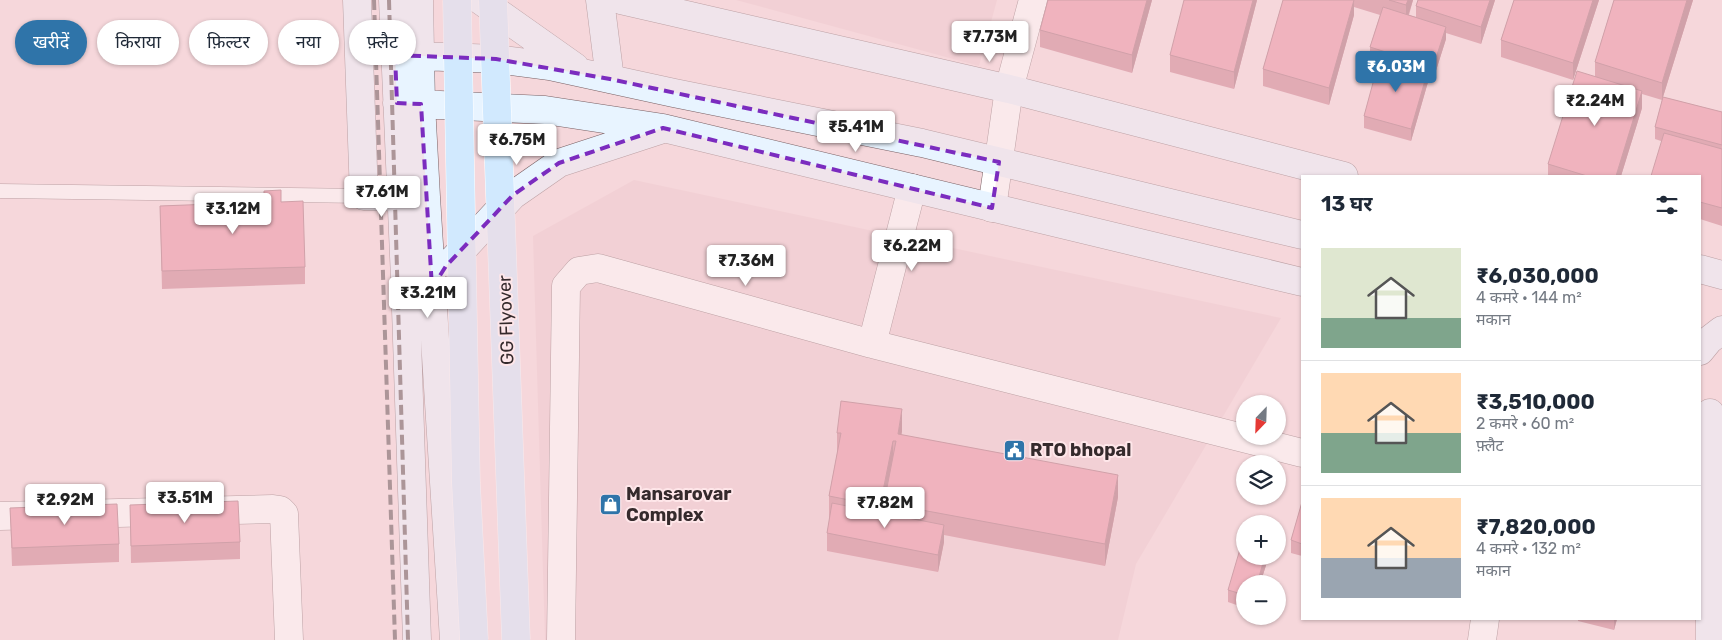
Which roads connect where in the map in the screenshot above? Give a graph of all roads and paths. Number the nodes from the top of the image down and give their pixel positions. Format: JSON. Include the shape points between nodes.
{"nodes":[{"id":1,"x":357,"y":0,"type":"edge"},
{"id":2,"x":393,"y":0,"type":"edge"},
{"id":3,"x":419,"y":0,"type":"edge"},
{"id":4,"x":457,"y":0,"type":"edge"},
{"id":5,"x":480,"y":0,"type":"edge"},
{"id":6,"x":494,"y":0,"type":"edge"},
{"id":7,"x":600,"y":0,"type":"edge"},
{"id":8,"x":621,"y":0,"type":"edge"},
{"id":9,"x":1033,"y":0,"type":"edge"},
{"id":10,"x":398,"y":20,"type":"edge"},
{"id":11,"x":415,"y":20,"type":"edge"},
{"id":12,"x":416,"y":56,"type":"edge"},
{"id":13,"x":408,"y":65,"type":"edge"},
{"id":14,"x":597,"y":76,"type":"junction"},
{"id":15,"x":1009,"y":89,"type":"junction"},
{"id":16,"x":409,"y":103,"type":"junction"},
{"id":17,"x":663,"y":128,"type":"junction"},
{"id":18,"x":999,"y":162,"type":"junction"},
{"id":19,"x":1340,"y":175,"type":"edge"},
{"id":20,"x":912,"y":188,"type":"junction"},
{"id":21,"x":0,"y":191,"type":"edge"},
{"id":22,"x":364,"y":196,"type":"junction"},
{"id":23,"x":402,"y":196,"type":"junction"},
{"id":24,"x":992,"y":208,"type":"junction"},
{"id":25,"x":1301,"y":235,"type":"edge"},
{"id":26,"x":1701,"y":269,"type":"edge"},
{"id":27,"x":1722,"y":275,"type":"edge"},
{"id":28,"x":1301,"y":282,"type":"edge"},
{"id":29,"x":432,"y":288,"type":"junction"},
{"id":30,"x":1701,"y":330,"type":"edge"},
{"id":31,"x":1722,"y":330,"type":"edge"},
{"id":32,"x":872,"y":344,"type":"junction"},
{"id":33,"x":1701,"y":350,"type":"edge"},
{"id":34,"x":1711,"y":412,"type":"edge"},
{"id":35,"x":1301,"y":454,"type":"edge"},
{"id":36,"x":1705,"y":513,"type":"edge"},
{"id":37,"x":0,"y":516,"type":"edge"},
{"id":38,"x":1485,"y":620,"type":"edge"},
{"id":39,"x":289,"y":640,"type":"edge"},
{"id":40,"x":417,"y":640,"type":"edge"},
{"id":41,"x":454,"y":640,"type":"edge"},
{"id":42,"x":474,"y":640,"type":"edge"},
{"id":43,"x":516,"y":640,"type":"edge"},
{"id":44,"x":561,"y":640,"type":"edge"},
{"id":45,"x":1482,"y":640,"type":"edge"},
{"id":46,"x":1710,"y":640,"type":"edge"}],
"edges":[{"from":1,"to":22,"type":"main road"},
{"from":2,"to":10,"type":"main road"},
{"from":3,"to":11,"type":"main road"},
{"from":4,"to":42,"type":"main road","bridge":true,"via":[[466,483]]},
{"from":5,"to":14,"type":"main road"},
{"from":6,"to":43,"type":"main road","name":"GG Flyover","bridge":true},
{"from":7,"to":14,"type":"main road"},
{"from":8,"to":15,"type":"main road"},
{"from":9,"to":15,"type":"street"},
{"from":12,"to":14,"type":"main road","via":[[496,59]]},
{"from":13,"to":16,"type":"main road"},
{"from":14,"to":18,"type":"main road"},
{"from":15,"to":18,"type":"street"},
{"from":15,"to":19,"type":"main road"},
{"from":16,"to":17,"type":"main road","via":[[545,110]]},
{"from":16,"to":23,"type":"main road"},
{"from":16,"to":29,"type":"main road"},
{"from":17,"to":20,"type":"main road"},
{"from":17,"to":29,"type":"main road","via":[[559,163],[513,195],[446,266]]},
{"from":18,"to":24,"type":"street"},
{"from":18,"to":25,"type":"main road"},
{"from":20,"to":24,"type":"main road"},
{"from":20,"to":32,"type":"street"},
{"from":21,"to":22,"type":"lane"},
{"from":22,"to":23,"type":"main road"},
{"from":23,"to":40,"type":"main road"},
{"from":24,"to":28,"type":"main road"},
{"from":26,"to":27,"type":"main road"},
{"from":29,"to":41,"type":"main road"},
{"from":30,"to":31,"type":"main road"},
{"from":31,"to":33,"type":"main road"},
{"from":32,"to":35,"type":"street"},
{"from":32,"to":44,"type":"street","via":[[598,268],[579,271],[566,286]]},
{"from":34,"to":36,"type":"main road"},
{"from":36,"to":46,"type":"main road"},
{"from":37,"to":39,"type":"street","via":[[280,510],[284,514]]},
{"from":38,"to":45,"type":"street"}]}
